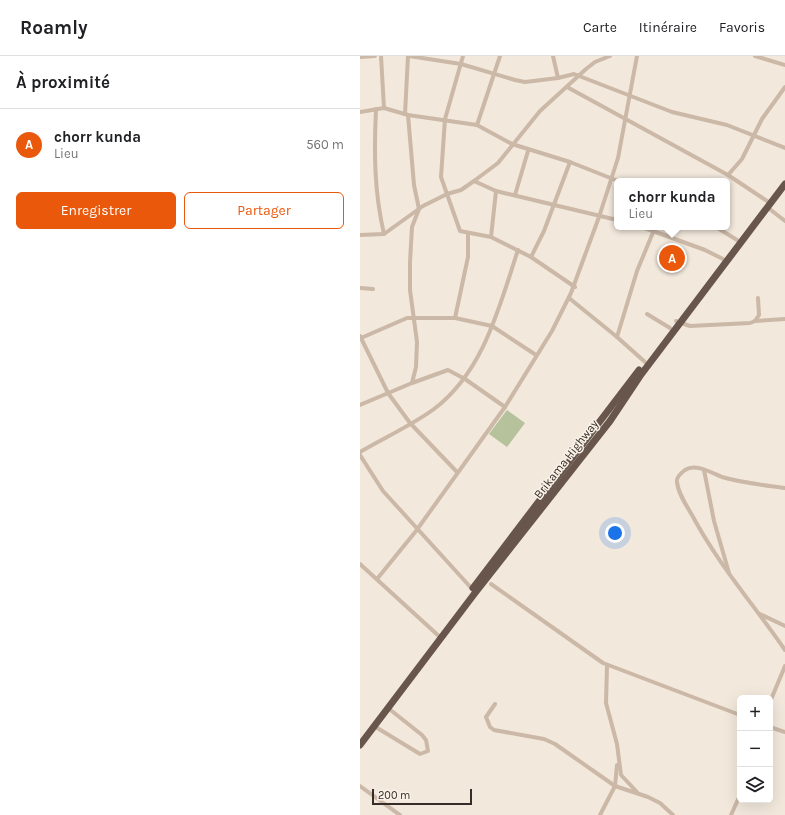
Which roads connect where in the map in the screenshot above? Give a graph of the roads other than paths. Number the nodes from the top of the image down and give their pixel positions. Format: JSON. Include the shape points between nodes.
{"nodes":[{"id":1,"x":375,"y":56,"type":"edge"},
{"id":2,"x":381,"y":56,"type":"edge"},
{"id":3,"x":408,"y":56,"type":"edge"},
{"id":4,"x":463,"y":56,"type":"edge"},
{"id":5,"x":500,"y":56,"type":"edge"},
{"id":6,"x":553,"y":56,"type":"edge"},
{"id":7,"x":594,"y":56,"type":"edge"},
{"id":8,"x":610,"y":56,"type":"edge"},
{"id":9,"x":637,"y":56,"type":"edge"},
{"id":10,"x":755,"y":56,"type":"edge"},
{"id":11,"x":360,"y":57,"type":"edge"},
{"id":12,"x":595,"y":62,"type":"junction"},
{"id":13,"x":461,"y":64,"type":"junction"},
{"id":14,"x":785,"y":65,"type":"edge"},
{"id":15,"x":495,"y":74,"type":"junction"},
{"id":16,"x":578,"y":76,"type":"junction"},
{"id":17,"x":558,"y":78,"type":"junction"},
{"id":18,"x":567,"y":87,"type":"junction"},
{"id":19,"x":785,"y":87,"type":"edge"},
{"id":20,"x":628,"y":94,"type":"junction"},
{"id":21,"x":384,"y":108,"type":"junction"},
{"id":22,"x":376,"y":109,"type":"junction"},
{"id":23,"x":360,"y":112,"type":"edge"},
{"id":24,"x":407,"y":114,"type":"junction"},
{"id":25,"x":445,"y":119,"type":"junction"},
{"id":26,"x":624,"y":119,"type":"junction"},
{"id":27,"x":476,"y":125,"type":"junction"},
{"id":28,"x":753,"y":134,"type":"junction"},
{"id":29,"x":512,"y":144,"type":"junction"},
{"id":30,"x":785,"y":148,"type":"edge"},
{"id":31,"x":528,"y":151,"type":"junction"},
{"id":32,"x":570,"y":162,"type":"junction"},
{"id":33,"x":728,"y":175,"type":"junction"},
{"id":34,"x":785,"y":177,"type":"edge"},
{"id":35,"x":611,"y":178,"type":"junction"},
{"id":36,"x":614,"y":179,"type":"edge"},
{"id":37,"x":474,"y":181,"type":"junction"},
{"id":38,"x":785,"y":184,"type":"edge"},
{"id":39,"x":496,"y":190,"type":"junction"},
{"id":40,"x":447,"y":194,"type":"junction"},
{"id":41,"x":515,"y":195,"type":"junction"},
{"id":42,"x":553,"y":204,"type":"junction"},
{"id":43,"x":767,"y":204,"type":"junction"},
{"id":44,"x":419,"y":209,"type":"junction"},
{"id":45,"x":600,"y":215,"type":"junction"},
{"id":46,"x":614,"y":219,"type":"edge"},
{"id":47,"x":785,"y":221,"type":"edge"},
{"id":48,"x":654,"y":230,"type":"joint"},
{"id":49,"x":721,"y":230,"type":"edge"},
{"id":50,"x":468,"y":233,"type":"junction"},
{"id":51,"x":384,"y":234,"type":"junction"},
{"id":52,"x":360,"y":235,"type":"edge"},
{"id":53,"x":491,"y":237,"type":"junction"},
{"id":54,"x":737,"y":240,"type":"junction"},
{"id":55,"x":518,"y":250,"type":"junction"},
{"id":56,"x":531,"y":257,"type":"junction"},
{"id":57,"x":723,"y":259,"type":"junction"},
{"id":58,"x":575,"y":287,"type":"junction"},
{"id":59,"x":360,"y":288,"type":"edge"},
{"id":60,"x":373,"y":289,"type":"dead end"},
{"id":61,"x":569,"y":298,"type":"junction"},
{"id":62,"x":758,"y":298,"type":"dead end"},
{"id":63,"x":647,"y":314,"type":"dead end"},
{"id":64,"x":413,"y":318,"type":"junction"},
{"id":65,"x":455,"y":318,"type":"junction"},
{"id":66,"x":785,"y":319,"type":"edge"},
{"id":67,"x":755,"y":321,"type":"junction"},
{"id":68,"x":678,"y":322,"type":"junction"},
{"id":69,"x":492,"y":326,"type":"junction"},
{"id":70,"x":670,"y":328,"type":"junction"},
{"id":71,"x":361,"y":337,"type":"edge"},
{"id":72,"x":617,"y":337,"type":"junction"},
{"id":73,"x":536,"y":355,"type":"junction"},
{"id":74,"x":645,"y":362,"type":"junction"},
{"id":75,"x":465,"y":379,"type":"junction"},
{"id":76,"x":412,"y":383,"type":"junction"},
{"id":77,"x":388,"y":393,"type":"junction"},
{"id":78,"x":360,"y":405,"type":"edge"},
{"id":79,"x":505,"y":407,"type":"junction"},
{"id":80,"x":410,"y":423,"type":"junction"},
{"id":81,"x":360,"y":453,"type":"edge"},
{"id":82,"x":704,"y":470,"type":"junction"},
{"id":83,"x":458,"y":472,"type":"junction"},
{"id":84,"x":785,"y":488,"type":"edge"},
{"id":85,"x":417,"y":529,"type":"junction"},
{"id":86,"x":360,"y":564,"type":"edge"},
{"id":87,"x":730,"y":577,"type":"junction"},
{"id":88,"x":377,"y":579,"type":"junction"},
{"id":89,"x":491,"y":584,"type":"dead end"},
{"id":90,"x":474,"y":591,"type":"junction"},
{"id":91,"x":760,"y":614,"type":"junction"},
{"id":92,"x":785,"y":626,"type":"edge"},
{"id":93,"x":440,"y":636,"type":"junction"},
{"id":94,"x":785,"y":650,"type":"edge"},
{"id":95,"x":607,"y":665,"type":"junction"},
{"id":96,"x":785,"y":666,"type":"edge"},
{"id":97,"x":401,"y":687,"type":"junction"},
{"id":98,"x":773,"y":695,"type":"edge"},
{"id":99,"x":495,"y":704,"type":"dead end"},
{"id":100,"x":388,"y":708,"type":"junction"},
{"id":101,"x":737,"y":714,"type":"edge"},
{"id":102,"x":374,"y":726,"type":"junction"},
{"id":103,"x":773,"y":728,"type":"edge"},
{"id":104,"x":785,"y":732,"type":"edge"},
{"id":105,"x":360,"y":742,"type":"edge"},
{"id":106,"x":618,"y":757,"type":"junction"},
{"id":107,"x":360,"y":786,"type":"edge"},
{"id":108,"x":615,"y":786,"type":"junction"},
{"id":109,"x":638,"y":793,"type":"junction"},
{"id":110,"x":737,"y":802,"type":"edge"},
{"id":111,"x":400,"y":815,"type":"edge"},
{"id":112,"x":600,"y":815,"type":"edge"},
{"id":113,"x":673,"y":815,"type":"edge"},
{"id":114,"x":731,"y":815,"type":"edge"}],
"edges":[{"from":1,"to":11,"type":"street"},
{"from":2,"to":21,"type":"street"},
{"from":3,"to":13,"type":"street"},
{"from":3,"to":24,"type":"street"},
{"from":4,"to":13,"type":"street"},
{"from":5,"to":15,"type":"street"},
{"from":6,"to":17,"type":"street"},
{"from":7,"to":12,"type":"street"},
{"from":8,"to":12,"type":"street"},
{"from":9,"to":20,"type":"street"},
{"from":10,"to":14,"type":"street"},
{"from":12,"to":16,"type":"street"},
{"from":13,"to":15,"type":"street"},
{"from":13,"to":25,"type":"street"},
{"from":15,"to":17,"type":"street","via":[[530,82]]},
{"from":15,"to":27,"type":"street"},
{"from":16,"to":17,"type":"street","via":[[574,74]]},
{"from":16,"to":18,"type":"street"},
{"from":16,"to":20,"type":"street"},
{"from":18,"to":26,"type":"street"},
{"from":18,"to":29,"type":"street","via":[[540,112]]},
{"from":19,"to":28,"type":"street"},
{"from":20,"to":26,"type":"street"},
{"from":20,"to":28,"type":"street","via":[[672,112]]},
{"from":21,"to":22,"type":"street"},
{"from":21,"to":24,"type":"street"},
{"from":22,"to":23,"type":"street"},
{"from":22,"to":51,"type":"street","via":[[376,195]]},
{"from":24,"to":25,"type":"street"},
{"from":24,"to":44,"type":"street"},
{"from":25,"to":27,"type":"street"},
{"from":25,"to":40,"type":"street","via":[[441,177]]},
{"from":26,"to":33,"type":"street"},
{"from":26,"to":35,"type":"street","via":[[618,158]]},
{"from":27,"to":29,"type":"street"},
{"from":28,"to":30,"type":"street"},
{"from":28,"to":33,"type":"street","via":[[742,159]]},
{"from":29,"to":31,"type":"street"},
{"from":29,"to":37,"type":"street","via":[[498,163]]},
{"from":31,"to":32,"type":"street"},
{"from":31,"to":41,"type":"street"},
{"from":32,"to":35,"type":"street"},
{"from":32,"to":42,"type":"street"},
{"from":33,"to":43,"type":"street"},
{"from":34,"to":43,"type":"highway","name":"Brikama Highway"},
{"from":35,"to":36,"type":"street"},
{"from":35,"to":45,"type":"street"},
{"from":37,"to":39,"type":"street"},
{"from":37,"to":40,"type":"street","via":[[461,190]]},
{"from":38,"to":43,"type":"highway","name":"Brikama Highway"},
{"from":39,"to":41,"type":"street"},
{"from":39,"to":53,"type":"street"},
{"from":40,"to":44,"type":"street"},
{"from":40,"to":50,"type":"street","via":[[460,231]]},
{"from":41,"to":42,"type":"street"},
{"from":42,"to":45,"type":"street"},
{"from":42,"to":56,"type":"street"},
{"from":43,"to":47,"type":"street"},
{"from":43,"to":54,"type":"highway","name":"Brikama Highway"},
{"from":43,"to":68,"type":"highway","name":"Brikama Highway"},
{"from":44,"to":51,"type":"street"},
{"from":44,"to":64,"type":"street","via":[[412,227],[410,290]]},
{"from":45,"to":46,"type":"street"},
{"from":45,"to":58,"type":"street"},
{"from":48,"to":57,"type":"street"},
{"from":48,"to":72,"type":"street","via":[[637,271]]},
{"from":49,"to":54,"type":"street"},
{"from":50,"to":53,"type":"street"},
{"from":50,"to":65,"type":"street","via":[[468,257]]},
{"from":51,"to":52,"type":"street"},
{"from":53,"to":55,"type":"street"},
{"from":54,"to":57,"type":"highway","name":"Brikama Highway"},
{"from":55,"to":56,"type":"street"},
{"from":55,"to":69,"type":"street"},
{"from":56,"to":58,"type":"street"},
{"from":57,"to":68,"type":"highway","name":"Brikama Highway"},
{"from":58,"to":61,"type":"street"},
{"from":59,"to":60,"type":"street"},
{"from":61,"to":72,"type":"street"},
{"from":61,"to":73,"type":"street"},
{"from":62,"to":67,"type":"street","via":[[759,315]]},
{"from":63,"to":70,"type":"street"},
{"from":64,"to":65,"type":"street"},
{"from":64,"to":71,"type":"street","via":[[407,318]]},
{"from":64,"to":76,"type":"street","via":[[416,354]]},
{"from":65,"to":69,"type":"street"},
{"from":66,"to":67,"type":"street"},
{"from":67,"to":68,"type":"street","via":[[690,326]]},
{"from":68,"to":70,"type":"highway","name":"Brikama Highway"},
{"from":68,"to":90,"type":"highway","name":"Brikama Highway","via":[[610,420]]},
{"from":69,"to":73,"type":"street"},
{"from":69,"to":75,"type":"street","via":[[474,366]]},
{"from":70,"to":74,"type":"highway","name":"Brikama Highway"},
{"from":71,"to":77,"type":"street"},
{"from":72,"to":74,"type":"street"},
{"from":73,"to":79,"type":"street"},
{"from":74,"to":90,"type":"highway","name":"Brikama Highway"},
{"from":75,"to":76,"type":"street","via":[[448,370]]},
{"from":75,"to":79,"type":"street"},
{"from":75,"to":80,"type":"street","via":[[434,409]]},
{"from":76,"to":77,"type":"street"},
{"from":77,"to":78,"type":"street"},
{"from":77,"to":80,"type":"street"},
{"from":79,"to":83,"type":"street"},
{"from":80,"to":81,"type":"street"},
{"from":80,"to":83,"type":"street"},
{"from":81,"to":85,"type":"street","via":[[383,491]]},
{"from":82,"to":84,"type":"street","via":[[731,480]]},
{"from":82,"to":87,"type":"street","via":[[714,521]]},
{"from":82,"to":87,"type":"street","via":[[686,469],[676,481],[696,524]]},
{"from":83,"to":85,"type":"street"},
{"from":85,"to":88,"type":"street"},
{"from":85,"to":90,"type":"street"},
{"from":86,"to":88,"type":"street"},
{"from":87,"to":91,"type":"street"},
{"from":88,"to":93,"type":"street"},
{"from":89,"to":95,"type":"street"},
{"from":90,"to":93,"type":"highway","name":"Brikama Highway"},
{"from":91,"to":92,"type":"street"},
{"from":91,"to":94,"type":"street"},
{"from":93,"to":97,"type":"highway","name":"Brikama Highway"},
{"from":95,"to":101,"type":"street"},
{"from":95,"to":106,"type":"street","via":[[606,703]]},
{"from":96,"to":98,"type":"street"},
{"from":97,"to":100,"type":"highway","name":"Brikama Highway"},
{"from":97,"to":105,"type":"highway","name":"Brikama Highway"},
{"from":99,"to":108,"type":"street","via":[[486,717],[490,727],[500,732],[544,739],[556,744]]},
{"from":100,"to":102,"type":"highway","name":"Brikama Highway"},
{"from":100,"to":102,"type":"street","via":[[422,735],[428,751],[420,754]]},
{"from":102,"to":105,"type":"highway","name":"Brikama Highway"},
{"from":103,"to":104,"type":"street"},
{"from":106,"to":108,"type":"street"},
{"from":106,"to":109,"type":"street","via":[[621,775]]},
{"from":107,"to":111,"type":"street"},
{"from":108,"to":109,"type":"street"},
{"from":108,"to":112,"type":"street"},
{"from":109,"to":113,"type":"street","via":[[660,803]]},
{"from":110,"to":114,"type":"street"}]}
